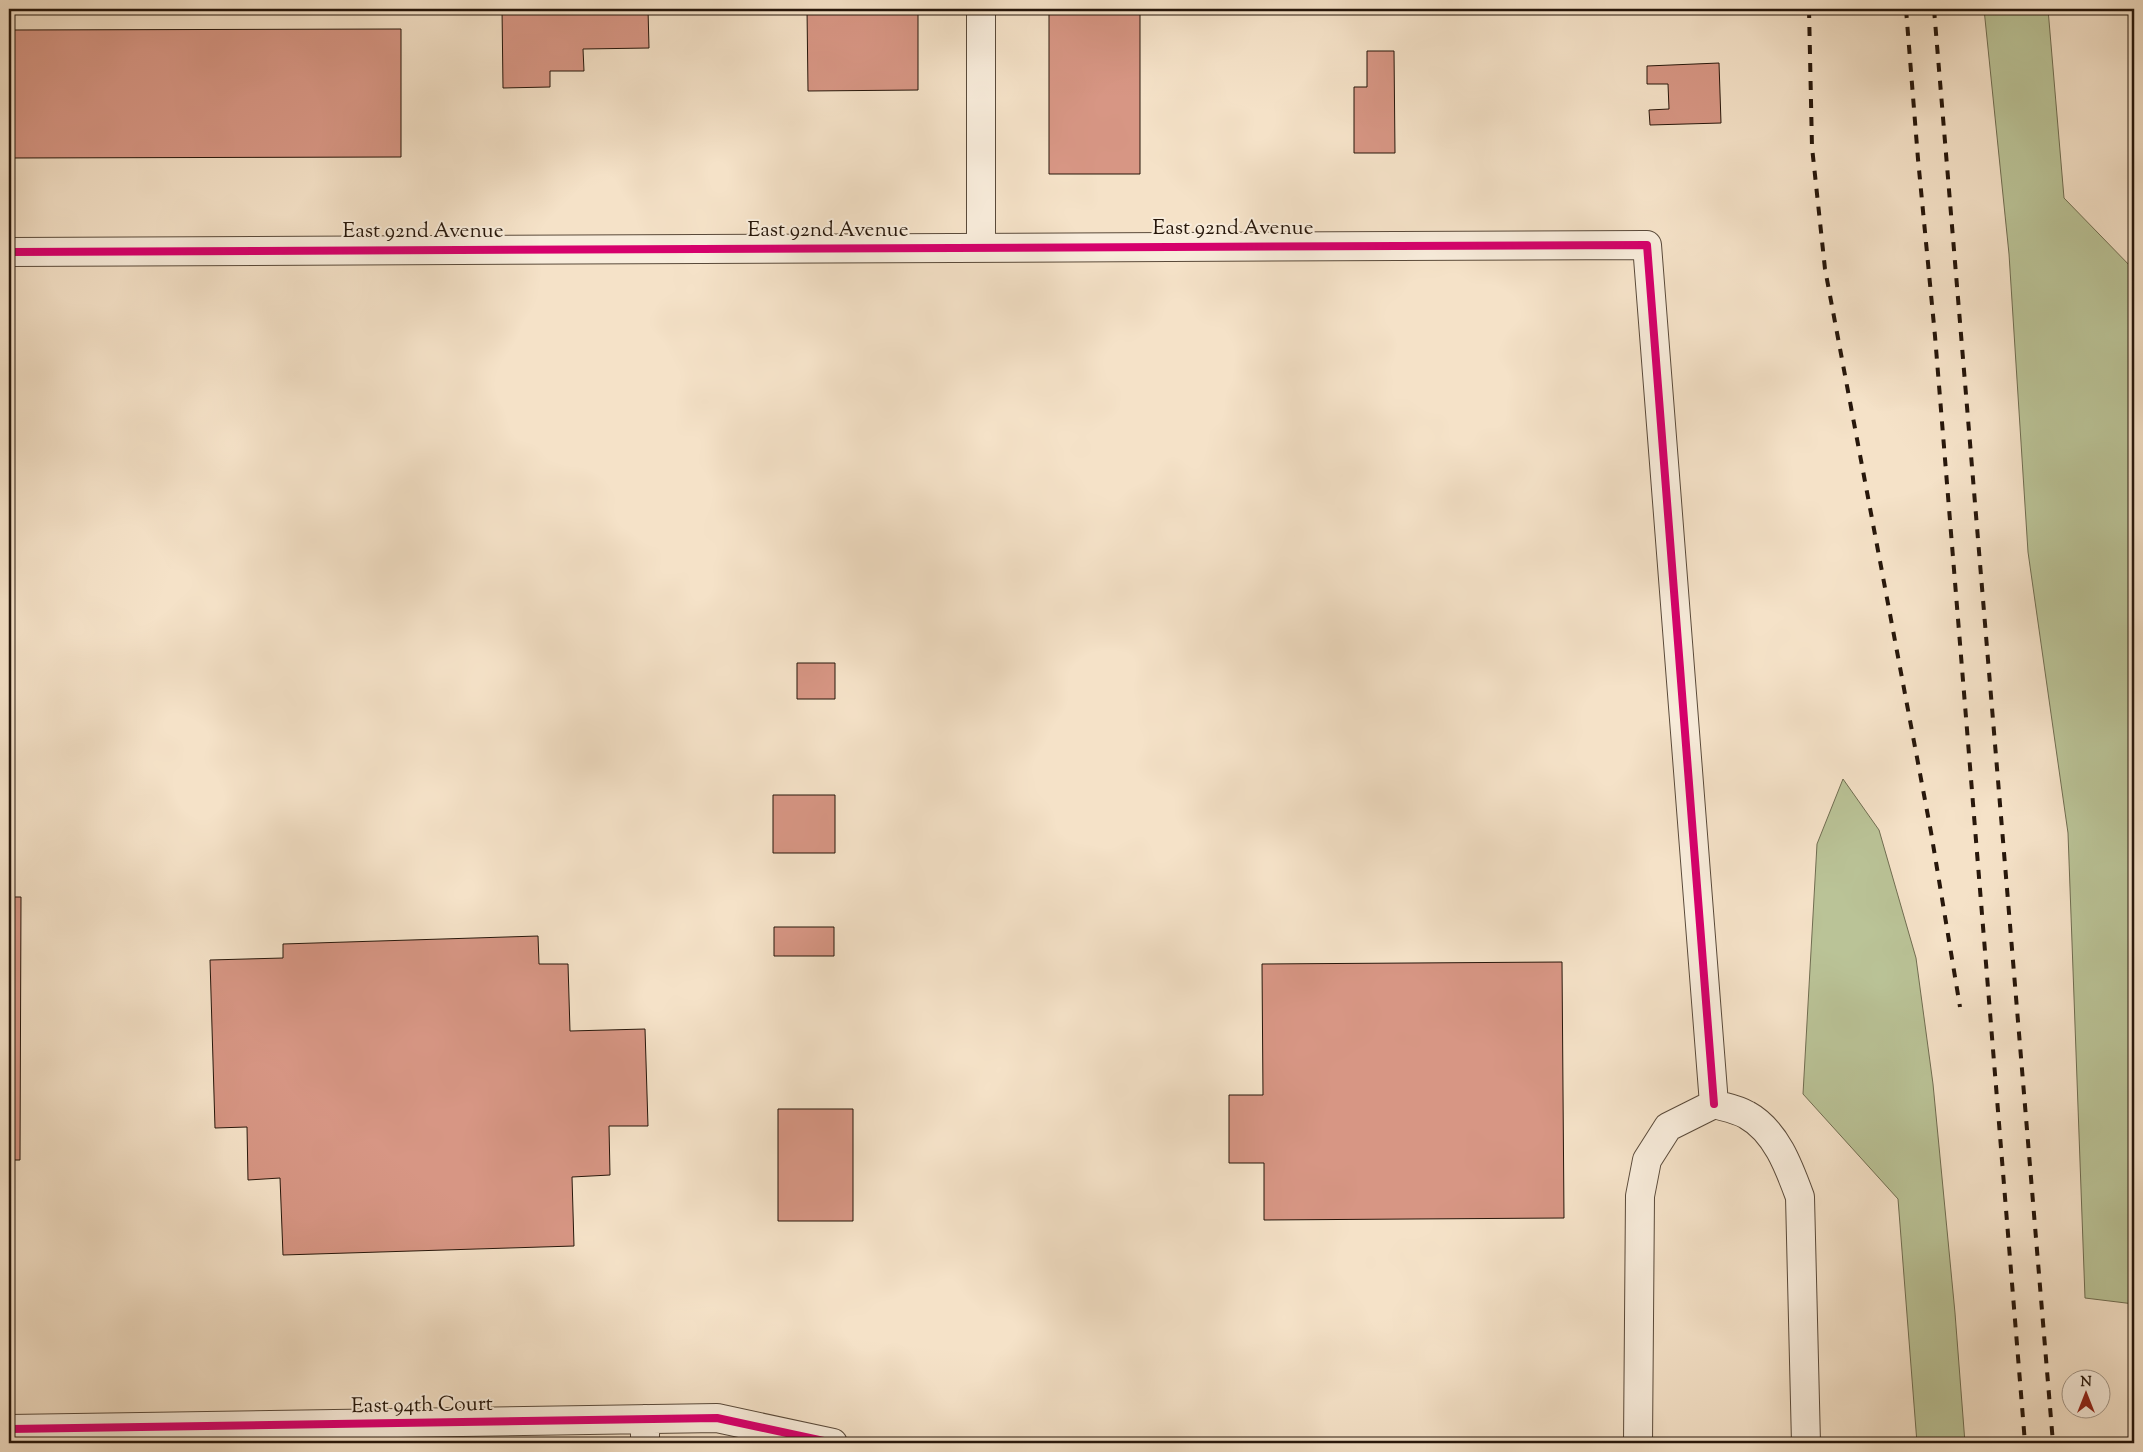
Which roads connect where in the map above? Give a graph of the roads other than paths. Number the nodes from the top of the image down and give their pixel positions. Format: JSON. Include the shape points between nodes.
{"nodes":[{"id":1,"x":981,"y":9,"type":"edge"},
{"id":2,"x":981,"y":248,"type":"junction"},
{"id":3,"x":9,"y":252,"type":"edge"},
{"id":4,"x":1714,"y":1104,"type":"junction"},
{"id":5,"x":9,"y":1430,"type":"edge"},
{"id":6,"x":645,"y":1431,"type":"edge"},
{"id":7,"x":490,"y":1433,"type":"edge"},
{"id":8,"x":320,"y":1434,"type":"edge"},
{"id":9,"x":213,"y":1435,"type":"edge"},
{"id":10,"x":833,"y":1443,"type":"edge"},
{"id":11,"x":1638,"y":1443,"type":"edge"},
{"id":12,"x":1806,"y":1443,"type":"edge"}],
"edges":[{"from":1,"to":2,"type":"street"},
{"from":2,"to":3,"type":"street","name":"East 92nd Avenue"},
{"from":2,"to":4,"type":"street","name":"East 92nd Avenue","via":[[1647,245]]},
{"from":4,"to":11,"type":"street","via":[[1668,1127],[1647,1160],[1640,1196]]},
{"from":4,"to":12,"type":"street","via":[[1747,1115],[1769,1133],[1788,1166],[1800,1197]]},
{"from":5,"to":9,"type":"street","name":"East 94th Court"},
{"from":6,"to":7,"type":"street","name":"East 94th Court"},
{"from":6,"to":10,"type":"street","name":"East 94th Court","via":[[716,1418]]},
{"from":7,"to":8,"type":"street","name":"East 94th Court"},
{"from":8,"to":9,"type":"street","name":"East 94th Court"}]}
